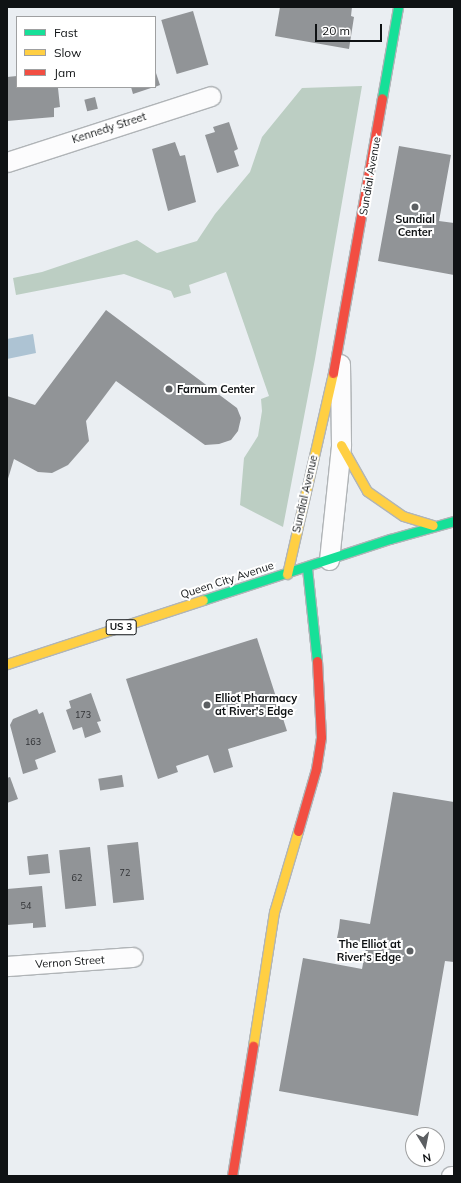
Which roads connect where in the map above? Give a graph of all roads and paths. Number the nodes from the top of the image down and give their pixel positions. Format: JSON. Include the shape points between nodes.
{"nodes":[{"id":1,"x":398,"y":7,"type":"edge"},
{"id":2,"x":211,"y":96,"type":"dead end"},
{"id":3,"x":7,"y":162,"type":"edge"},
{"id":4,"x":340,"y":344,"type":"junction"},
{"id":5,"x":341,"y":445,"type":"junction"},
{"id":6,"x":454,"y":521,"type":"edge"},
{"id":7,"x":433,"y":526,"type":"junction"},
{"id":8,"x":329,"y":560,"type":"junction"},
{"id":9,"x":307,"y":568,"type":"junction"},
{"id":10,"x":287,"y":574,"type":"junction"},
{"id":11,"x":7,"y":664,"type":"edge"},
{"id":12,"x":133,"y":957,"type":"dead end"},
{"id":13,"x":7,"y":966,"type":"edge"},
{"id":14,"x":232,"y":1176,"type":"edge"},
{"id":15,"x":451,"y":1176,"type":"edge"},
{"id":16,"x":454,"y":1176,"type":"edge"}],
"edges":[{"from":1,"to":4,"type":"street","name":"Sundial Avenue"},
{"from":2,"to":3,"type":"street","name":"Kennedy Street"},
{"from":4,"to":5,"type":"street","name":"Sundial Avenue"},
{"from":4,"to":10,"type":"street","name":"Sundial Avenue"},
{"from":5,"to":7,"type":"street","via":[[367,490],[403,516]]},
{"from":5,"to":8,"type":"street","name":"Sundial Avenue"},
{"from":6,"to":7,"type":"street","name":"Queen City Avenue","number":"US 3"},
{"from":7,"to":8,"type":"street","name":"Queen City Avenue","number":"US 3"},
{"from":8,"to":9,"type":"street","name":"Queen City Avenue","number":"US 3"},
{"from":9,"to":10,"type":"street","name":"Queen City Avenue","number":"US 3"},
{"from":9,"to":14,"type":"street","via":[[320,694],[321,737],[316,769],[274,912]]},
{"from":10,"to":11,"type":"street","name":"Queen City Avenue","number":"US 3"},
{"from":12,"to":13,"type":"street","name":"Vernon Street"},
{"from":15,"to":16,"type":"street"}]}
